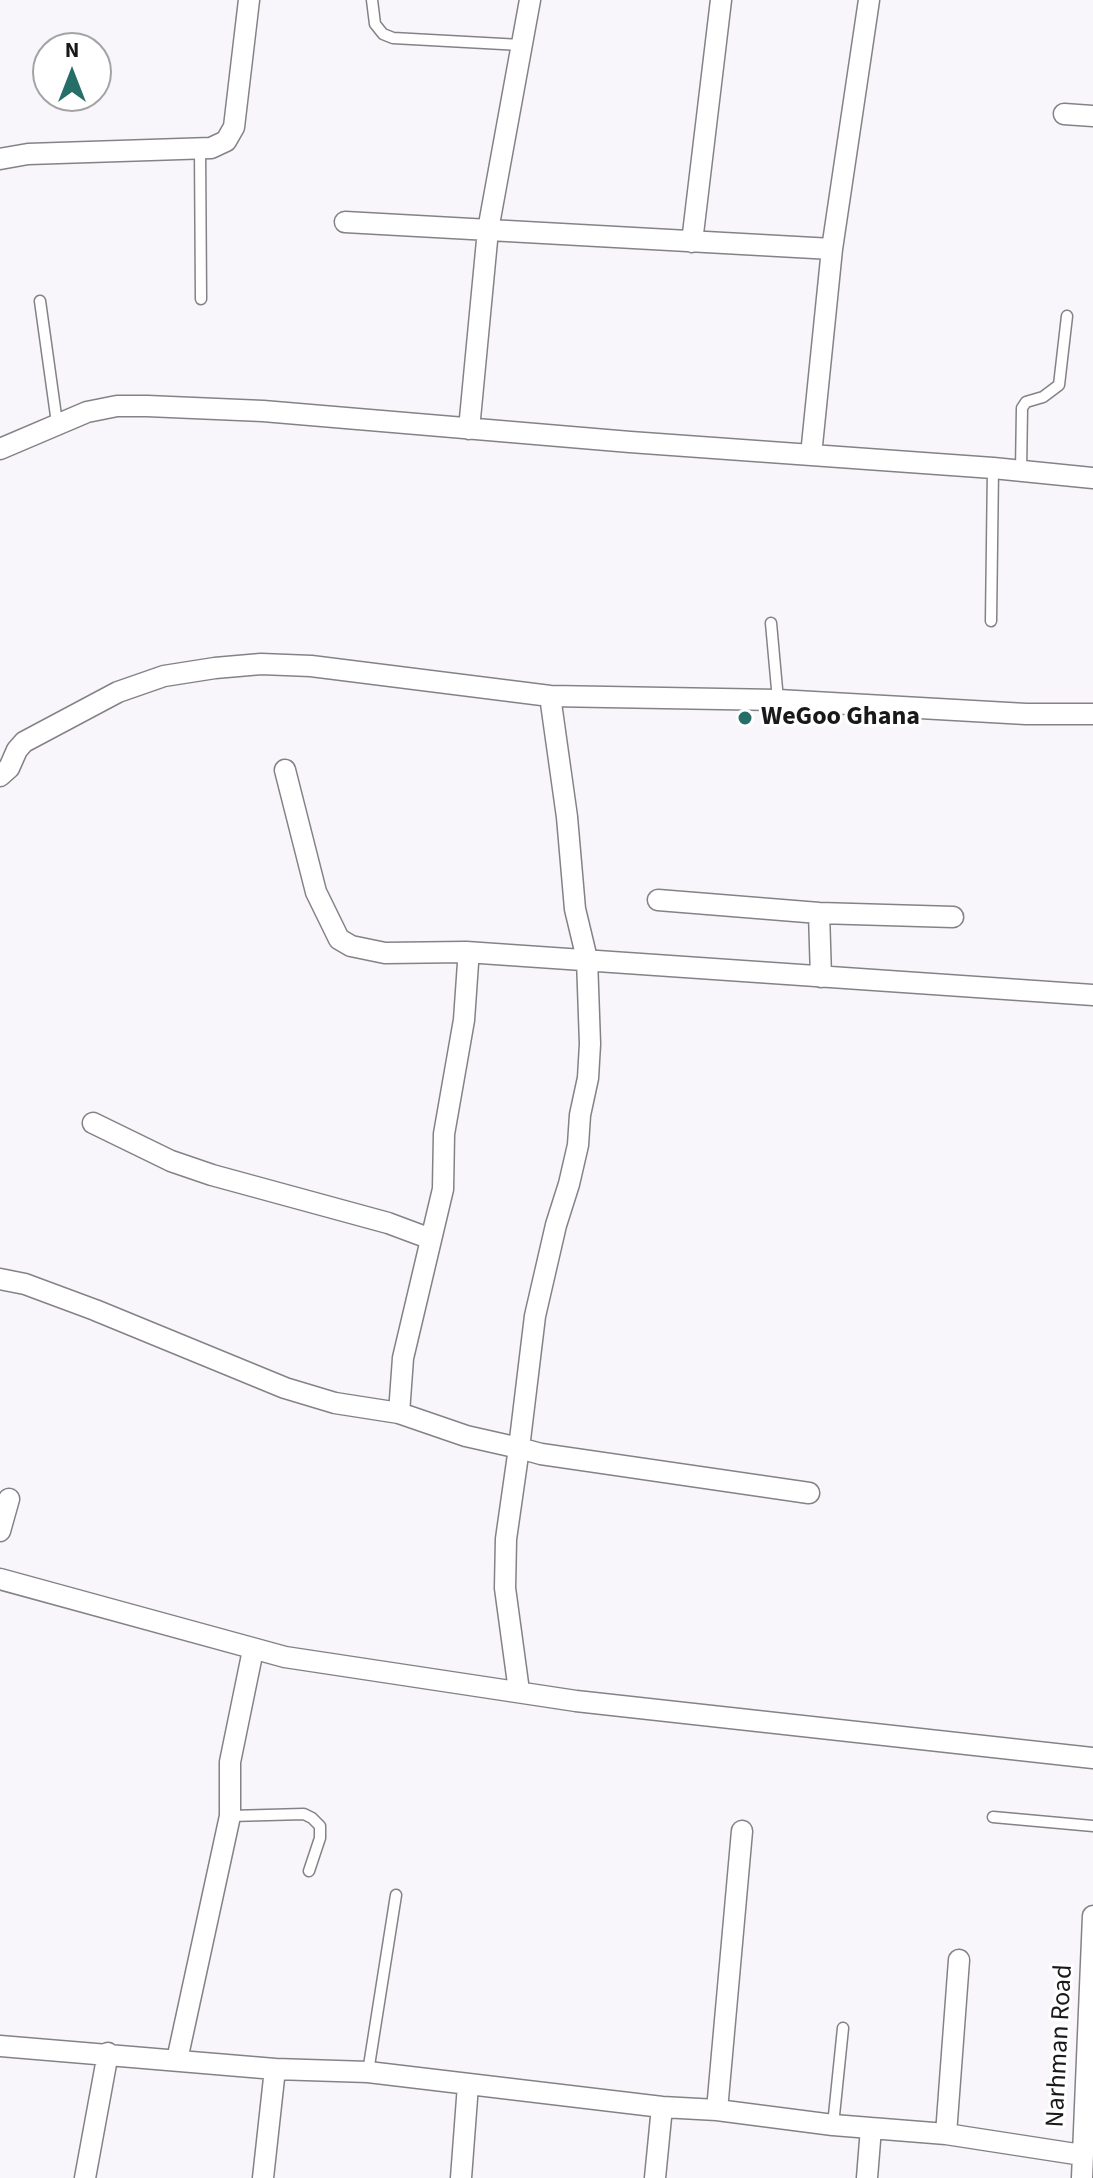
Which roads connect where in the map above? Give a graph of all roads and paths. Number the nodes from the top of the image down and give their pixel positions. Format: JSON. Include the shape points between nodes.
{"nodes":[{"id":1,"x":249,"y":0,"type":"edge"},
{"id":2,"x":372,"y":0,"type":"edge"},
{"id":3,"x":530,"y":0,"type":"edge"},
{"id":4,"x":721,"y":0,"type":"edge"},
{"id":5,"x":869,"y":0,"type":"edge"},
{"id":6,"x":521,"y":45,"type":"junction"},
{"id":7,"x":1064,"y":114,"type":"dead end"},
{"id":8,"x":1093,"y":116,"type":"edge"},
{"id":9,"x":200,"y":148,"type":"junction"},
{"id":10,"x":0,"y":159,"type":"edge"},
{"id":11,"x":345,"y":222,"type":"dead end"},
{"id":12,"x":488,"y":230,"type":"junction"},
{"id":13,"x":692,"y":242,"type":"junction"},
{"id":14,"x":832,"y":249,"type":"junction"},
{"id":15,"x":201,"y":299,"type":"dead end"},
{"id":16,"x":40,"y":301,"type":"dead end"},
{"id":17,"x":1067,"y":316,"type":"dead end"},
{"id":18,"x":57,"y":423,"type":"junction"},
{"id":19,"x":469,"y":429,"type":"junction"},
{"id":20,"x":0,"y":449,"type":"edge"},
{"id":21,"x":811,"y":455,"type":"junction"},
{"id":22,"x":993,"y":468,"type":"junction"},
{"id":23,"x":1021,"y":471,"type":"junction"},
{"id":24,"x":1093,"y":478,"type":"edge"},
{"id":25,"x":991,"y":621,"type":"dead end"},
{"id":26,"x":771,"y":623,"type":"dead end"},
{"id":27,"x":550,"y":696,"type":"junction"},
{"id":28,"x":778,"y":700,"type":"junction"},
{"id":29,"x":1093,"y":714,"type":"edge"},
{"id":30,"x":285,"y":770,"type":"dead end"},
{"id":31,"x":0,"y":776,"type":"edge"},
{"id":32,"x":658,"y":900,"type":"dead end"},
{"id":33,"x":819,"y":913,"type":"junction"},
{"id":34,"x":953,"y":917,"type":"dead end"},
{"id":35,"x":466,"y":952,"type":"junction"},
{"id":36,"x":587,"y":959,"type":"junction"},
{"id":37,"x":821,"y":977,"type":"junction"},
{"id":38,"x":1093,"y":995,"type":"edge"},
{"id":39,"x":93,"y":1123,"type":"dead end"},
{"id":40,"x":431,"y":1239,"type":"junction"},
{"id":41,"x":0,"y":1279,"type":"edge"},
{"id":42,"x":399,"y":1413,"type":"junction"},
{"id":43,"x":519,"y":1448,"type":"junction"},
{"id":44,"x":809,"y":1493,"type":"dead end"},
{"id":45,"x":9,"y":1499,"type":"dead end"},
{"id":46,"x":0,"y":1531,"type":"edge"},
{"id":47,"x":0,"y":1579,"type":"edge"},
{"id":48,"x":253,"y":1650,"type":"junction"},
{"id":49,"x":519,"y":1691,"type":"junction"},
{"id":50,"x":1093,"y":1758,"type":"edge"},
{"id":51,"x":230,"y":1816,"type":"junction"},
{"id":52,"x":993,"y":1817,"type":"dead end"},
{"id":53,"x":1093,"y":1826,"type":"edge"},
{"id":54,"x":742,"y":1831,"type":"dead end"},
{"id":55,"x":309,"y":1871,"type":"dead end"},
{"id":56,"x":396,"y":1895,"type":"dead end"},
{"id":57,"x":1093,"y":1916,"type":"edge"},
{"id":58,"x":959,"y":1960,"type":"dead end"},
{"id":59,"x":843,"y":2028,"type":"dead end"},
{"id":60,"x":0,"y":2046,"type":"edge"},
{"id":61,"x":108,"y":2053,"type":"junction"},
{"id":62,"x":177,"y":2060,"type":"junction"},
{"id":63,"x":275,"y":2069,"type":"junction"},
{"id":64,"x":368,"y":2072,"type":"junction"},
{"id":65,"x":468,"y":2085,"type":"junction"},
{"id":66,"x":662,"y":2107,"type":"junction"},
{"id":67,"x":717,"y":2110,"type":"junction"},
{"id":68,"x":833,"y":2125,"type":"junction"},
{"id":69,"x":871,"y":2128,"type":"junction"},
{"id":70,"x":946,"y":2134,"type":"junction"},
{"id":71,"x":1086,"y":2149,"type":"edge"},
{"id":72,"x":85,"y":2178,"type":"edge"},
{"id":73,"x":263,"y":2178,"type":"edge"},
{"id":74,"x":461,"y":2178,"type":"edge"},
{"id":75,"x":655,"y":2178,"type":"edge"},
{"id":76,"x":867,"y":2178,"type":"edge"},
{"id":77,"x":1082,"y":2178,"type":"edge"}],
"edges":[{"from":1,"to":9,"type":"street","via":[[234,127],[226,141]]},
{"from":2,"to":6,"type":"lane","via":[[375,24],[393,38]]},
{"from":3,"to":6,"type":"street"},
{"from":4,"to":13,"type":"street"},
{"from":5,"to":14,"type":"street"},
{"from":6,"to":12,"type":"street"},
{"from":7,"to":8,"type":"street"},
{"from":9,"to":10,"type":"street"},
{"from":9,"to":15,"type":"lane"},
{"from":11,"to":12,"type":"street"},
{"from":12,"to":13,"type":"street"},
{"from":12,"to":19,"type":"street"},
{"from":13,"to":14,"type":"street"},
{"from":14,"to":21,"type":"street"},
{"from":16,"to":18,"type":"lane"},
{"from":17,"to":23,"type":"lane","via":[[1059,385],[1022,408]]},
{"from":18,"to":19,"type":"street","via":[[117,406],[147,406]]},
{"from":18,"to":20,"type":"street"},
{"from":19,"to":21,"type":"street"},
{"from":21,"to":22,"type":"street"},
{"from":22,"to":23,"type":"street"},
{"from":22,"to":25,"type":"lane"},
{"from":23,"to":24,"type":"street"},
{"from":26,"to":28,"type":"lane"},
{"from":27,"to":28,"type":"street"},
{"from":27,"to":31,"type":"street","via":[[311,666],[215,668],[164,676],[118,692],[24,742]]},
{"from":27,"to":36,"type":"street","via":[[575,909]]},
{"from":28,"to":29,"type":"street"},
{"from":30,"to":35,"type":"street","via":[[316,892],[339,939],[385,953]]},
{"from":32,"to":33,"type":"street"},
{"from":33,"to":34,"type":"street"},
{"from":33,"to":37,"type":"street"},
{"from":35,"to":36,"type":"street"},
{"from":35,"to":40,"type":"street","via":[[464,1020],[444,1134],[443,1189]]},
{"from":36,"to":37,"type":"street"},
{"from":36,"to":43,"type":"street","via":[[588,1078],[569,1184],[535,1316]]},
{"from":37,"to":38,"type":"street"},
{"from":39,"to":40,"type":"street","via":[[185,1166]]},
{"from":40,"to":42,"type":"street","via":[[403,1358]]},
{"from":41,"to":42,"type":"street","via":[[95,1310],[285,1388]]},
{"from":42,"to":43,"type":"street"},
{"from":43,"to":44,"type":"street"},
{"from":43,"to":49,"type":"street","via":[[505,1588]]},
{"from":45,"to":46,"type":"street"},
{"from":47,"to":48,"type":"street"},
{"from":48,"to":49,"type":"street"},
{"from":48,"to":51,"type":"street","via":[[230,1762]]},
{"from":49,"to":50,"type":"street"},
{"from":51,"to":55,"type":"lane","via":[[312,1818],[320,1826],[320,1838]]},
{"from":51,"to":62,"type":"street"},
{"from":52,"to":53,"type":"lane"},
{"from":54,"to":67,"type":"street"},
{"from":56,"to":64,"type":"lane"},
{"from":57,"to":71,"type":"street","name":"Narhman Road"},
{"from":58,"to":70,"type":"street"},
{"from":59,"to":68,"type":"lane"},
{"from":60,"to":61,"type":"street"},
{"from":61,"to":62,"type":"street"},
{"from":61,"to":72,"type":"street"},
{"from":62,"to":63,"type":"street"},
{"from":63,"to":64,"type":"street"},
{"from":63,"to":73,"type":"street"},
{"from":64,"to":65,"type":"street"},
{"from":65,"to":66,"type":"street"},
{"from":65,"to":74,"type":"street"},
{"from":66,"to":67,"type":"street"},
{"from":66,"to":75,"type":"street"},
{"from":67,"to":68,"type":"street"},
{"from":68,"to":69,"type":"street"},
{"from":69,"to":70,"type":"street"},
{"from":69,"to":76,"type":"street"},
{"from":70,"to":71,"type":"street"},
{"from":71,"to":77,"type":"street","name":"Narhman Road"}]}
